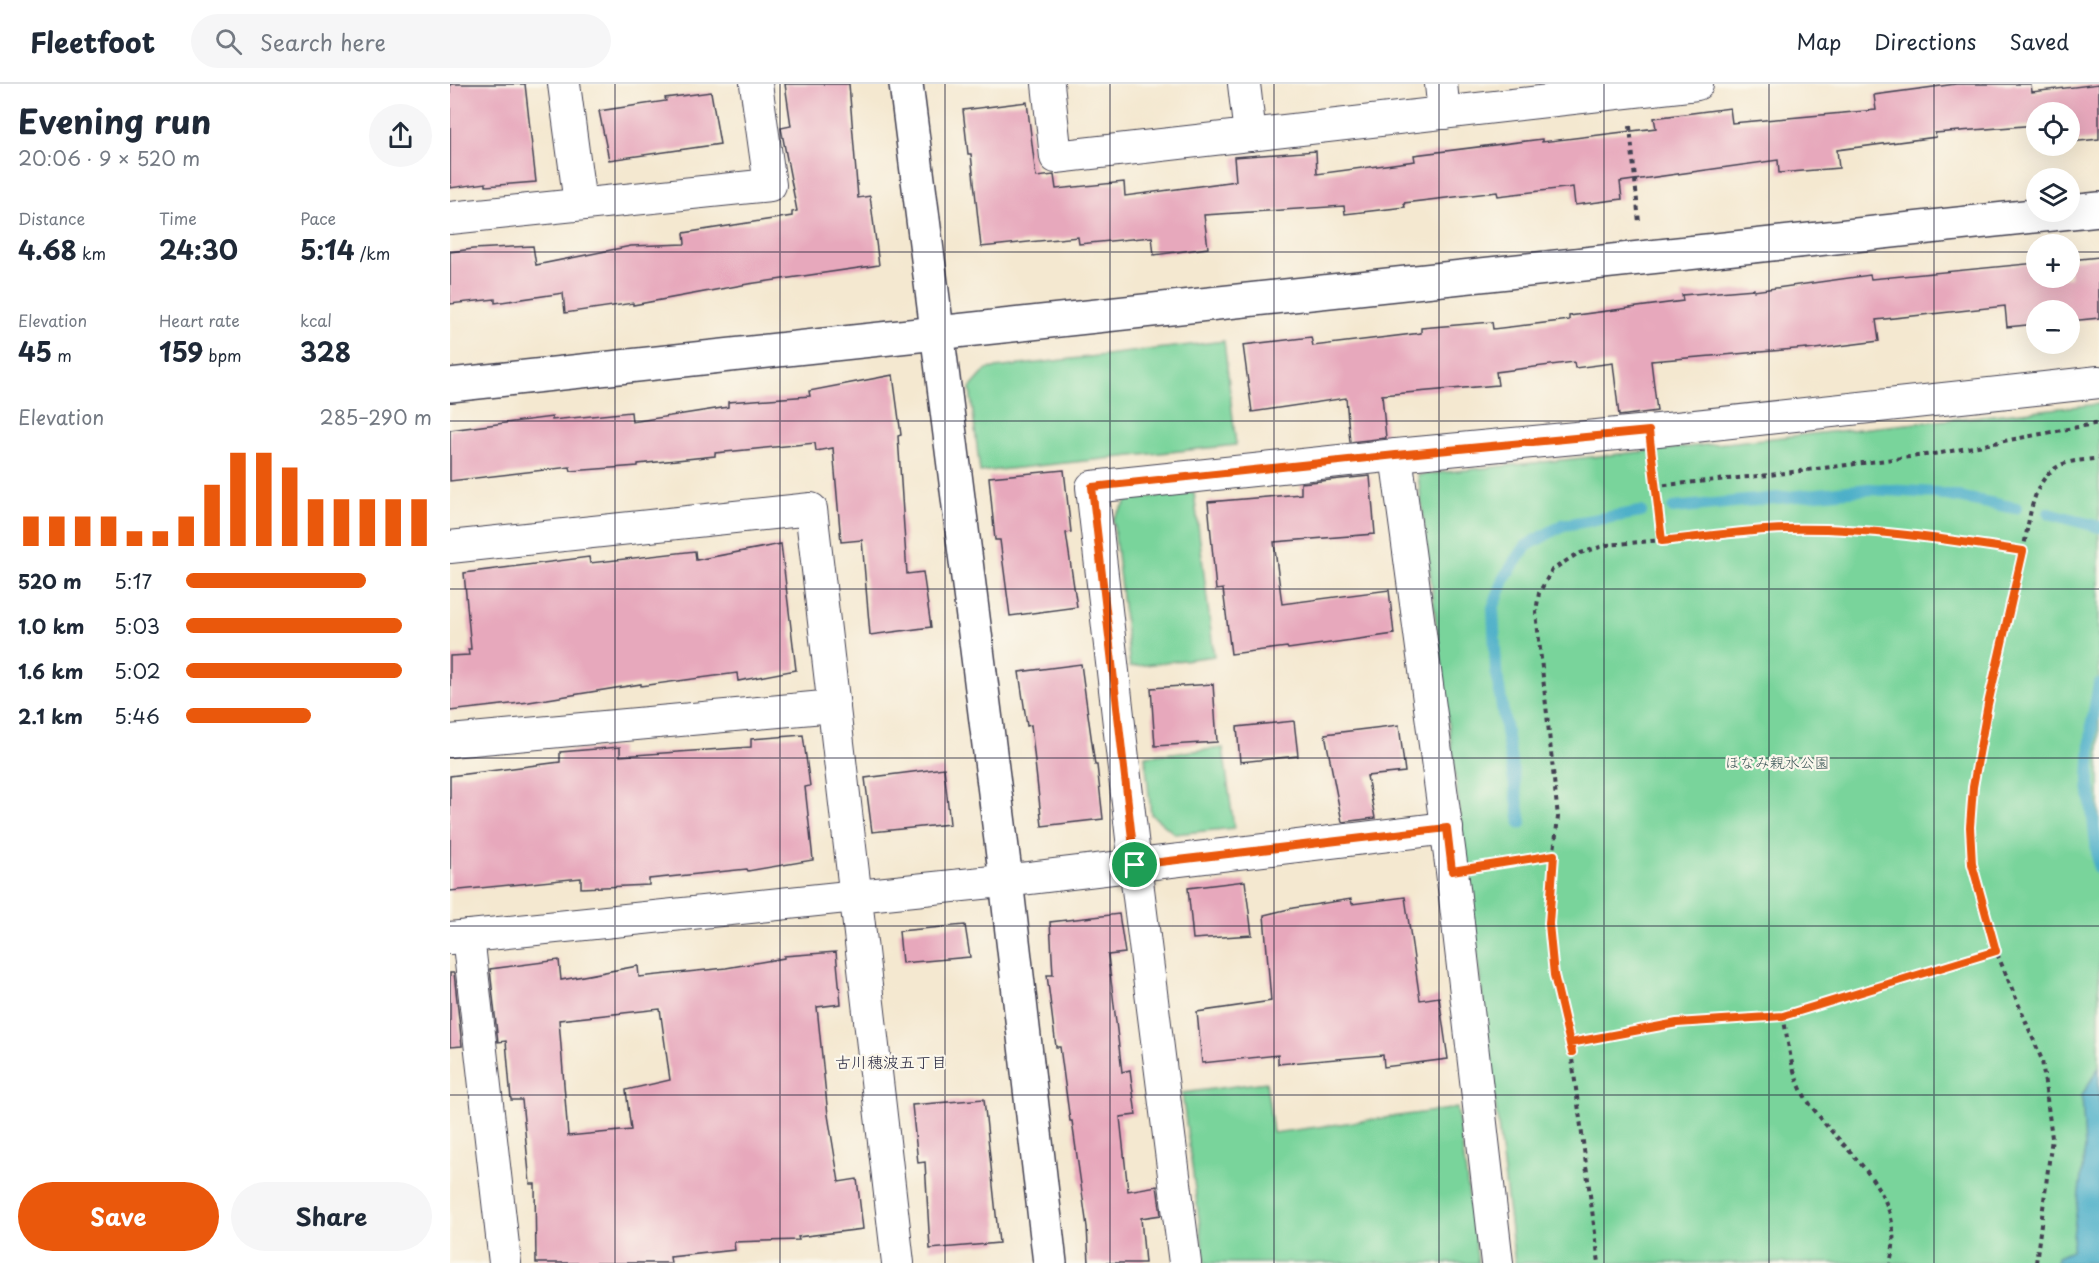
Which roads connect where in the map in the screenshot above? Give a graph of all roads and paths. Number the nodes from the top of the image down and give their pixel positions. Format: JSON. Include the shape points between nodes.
{"nodes":[{"id":1,"x":564,"y":84,"type":"edge"},
{"id":2,"x":756,"y":84,"type":"edge"},
{"id":3,"x":906,"y":84,"type":"edge"},
{"id":4,"x":1048,"y":84,"type":"edge"},
{"id":5,"x":1244,"y":84,"type":"edge"},
{"id":6,"x":1698,"y":84,"type":"edge"},
{"id":7,"x":1631,"y":89,"type":"edge"},
{"id":8,"x":1442,"y":98,"type":"edge"},
{"id":9,"x":1250,"y":135,"type":"junction"},
{"id":10,"x":580,"y":204,"type":"junction"},
{"id":11,"x":2099,"y":209,"type":"edge"},
{"id":12,"x":450,"y":218,"type":"edge"},
{"id":13,"x":1639,"y":224,"type":"dead end"},
{"id":14,"x":937,"y":334,"type":"junction"},
{"id":15,"x":2099,"y":382,"type":"edge"},
{"id":16,"x":450,"y":385,"type":"edge"},
{"id":17,"x":2099,"y":423,"type":"edge"},
{"id":18,"x":1649,"y":431,"type":"junction"},
{"id":19,"x":1396,"y":455,"type":"junction"},
{"id":20,"x":2099,"y":458,"type":"edge"},
{"id":21,"x":1655,"y":486,"type":"junction"},
{"id":22,"x":1662,"y":541,"type":"junction"},
{"id":23,"x":450,"y":547,"type":"edge"},
{"id":24,"x":2023,"y":551,"type":"junction"},
{"id":25,"x":834,"y":705,"type":"junction"},
{"id":26,"x":450,"y":741,"type":"edge"},
{"id":27,"x":1447,"y":828,"type":"junction"},
{"id":28,"x":1554,"y":855,"type":"junction"},
{"id":29,"x":1135,"y":865,"type":"junction"},
{"id":30,"x":1452,"y":871,"type":"junction"},
{"id":31,"x":1006,"y":880,"type":"junction"},
{"id":32,"x":855,"y":896,"type":"junction"},
{"id":33,"x":459,"y":937,"type":"edge"},
{"id":34,"x":1996,"y":951,"type":"junction"},
{"id":35,"x":1783,"y":1016,"type":"junction"},
{"id":36,"x":1572,"y":1052,"type":"junction"},
{"id":37,"x":505,"y":1263,"type":"edge"},
{"id":38,"x":897,"y":1263,"type":"edge"},
{"id":39,"x":1050,"y":1263,"type":"edge"},
{"id":40,"x":1185,"y":1263,"type":"edge"},
{"id":41,"x":1497,"y":1263,"type":"edge"},
{"id":42,"x":1599,"y":1263,"type":"edge"},
{"id":43,"x":1890,"y":1263,"type":"edge"},
{"id":44,"x":2036,"y":1263,"type":"edge"}],
"edges":[{"from":1,"to":10,"type":"street"},
{"from":2,"to":10,"type":"street","via":[[770,185]]},
{"from":3,"to":14,"type":"street"},
{"from":4,"to":9,"type":"street","via":[[1056,157]]},
{"from":5,"to":9,"type":"street"},
{"from":6,"to":7,"type":"street"},
{"from":7,"to":8,"type":"street"},
{"from":7,"to":13,"type":"path"},
{"from":8,"to":9,"type":"street"},
{"from":10,"to":12,"type":"street"},
{"from":11,"to":14,"type":"street"},
{"from":14,"to":16,"type":"street"},
{"from":14,"to":31,"type":"street"},
{"from":15,"to":18,"type":"street"},
{"from":17,"to":21,"type":"path","via":[[1941,453]]},
{"from":18,"to":19,"type":"street"},
{"from":18,"to":21,"type":"path"},
{"from":19,"to":27,"type":"street"},
{"from":19,"to":29,"type":"street","via":[[1092,487]]},
{"from":20,"to":24,"type":"path","via":[[2066,463],[2046,475],[2037,489]]},
{"from":21,"to":22,"type":"path"},
{"from":22,"to":24,"type":"path","via":[[1785,529],[1932,537]]},
{"from":22,"to":28,"type":"path","via":[[1607,545],[1577,554],[1552,570],[1539,593],[1536,612],[1558,817]]},
{"from":23,"to":25,"type":"street","via":[[811,509]]},
{"from":24,"to":34,"type":"path","via":[[1988,704],[1970,827],[1972,864]]},
{"from":25,"to":26,"type":"street"},
{"from":25,"to":32,"type":"street"},
{"from":27,"to":29,"type":"street"},
{"from":27,"to":30,"type":"street"},
{"from":28,"to":30,"type":"path"},
{"from":28,"to":36,"type":"path","via":[[1550,934],[1554,975]]},
{"from":29,"to":31,"type":"street"},
{"from":29,"to":40,"type":"street"},
{"from":30,"to":41,"type":"street"},
{"from":31,"to":32,"type":"street"},
{"from":31,"to":39,"type":"street"},
{"from":32,"to":33,"type":"street"},
{"from":32,"to":38,"type":"street"},
{"from":33,"to":37,"type":"street"},
{"from":34,"to":35,"type":"path"},
{"from":34,"to":44,"type":"path","via":[[2042,1060],[2052,1138]]},
{"from":35,"to":36,"type":"path","via":[[1677,1023],[1570,1043]]},
{"from":35,"to":43,"type":"path","via":[[1799,1087],[1882,1193],[1892,1217],[1894,1247]]},
{"from":36,"to":42,"type":"path"}]}
